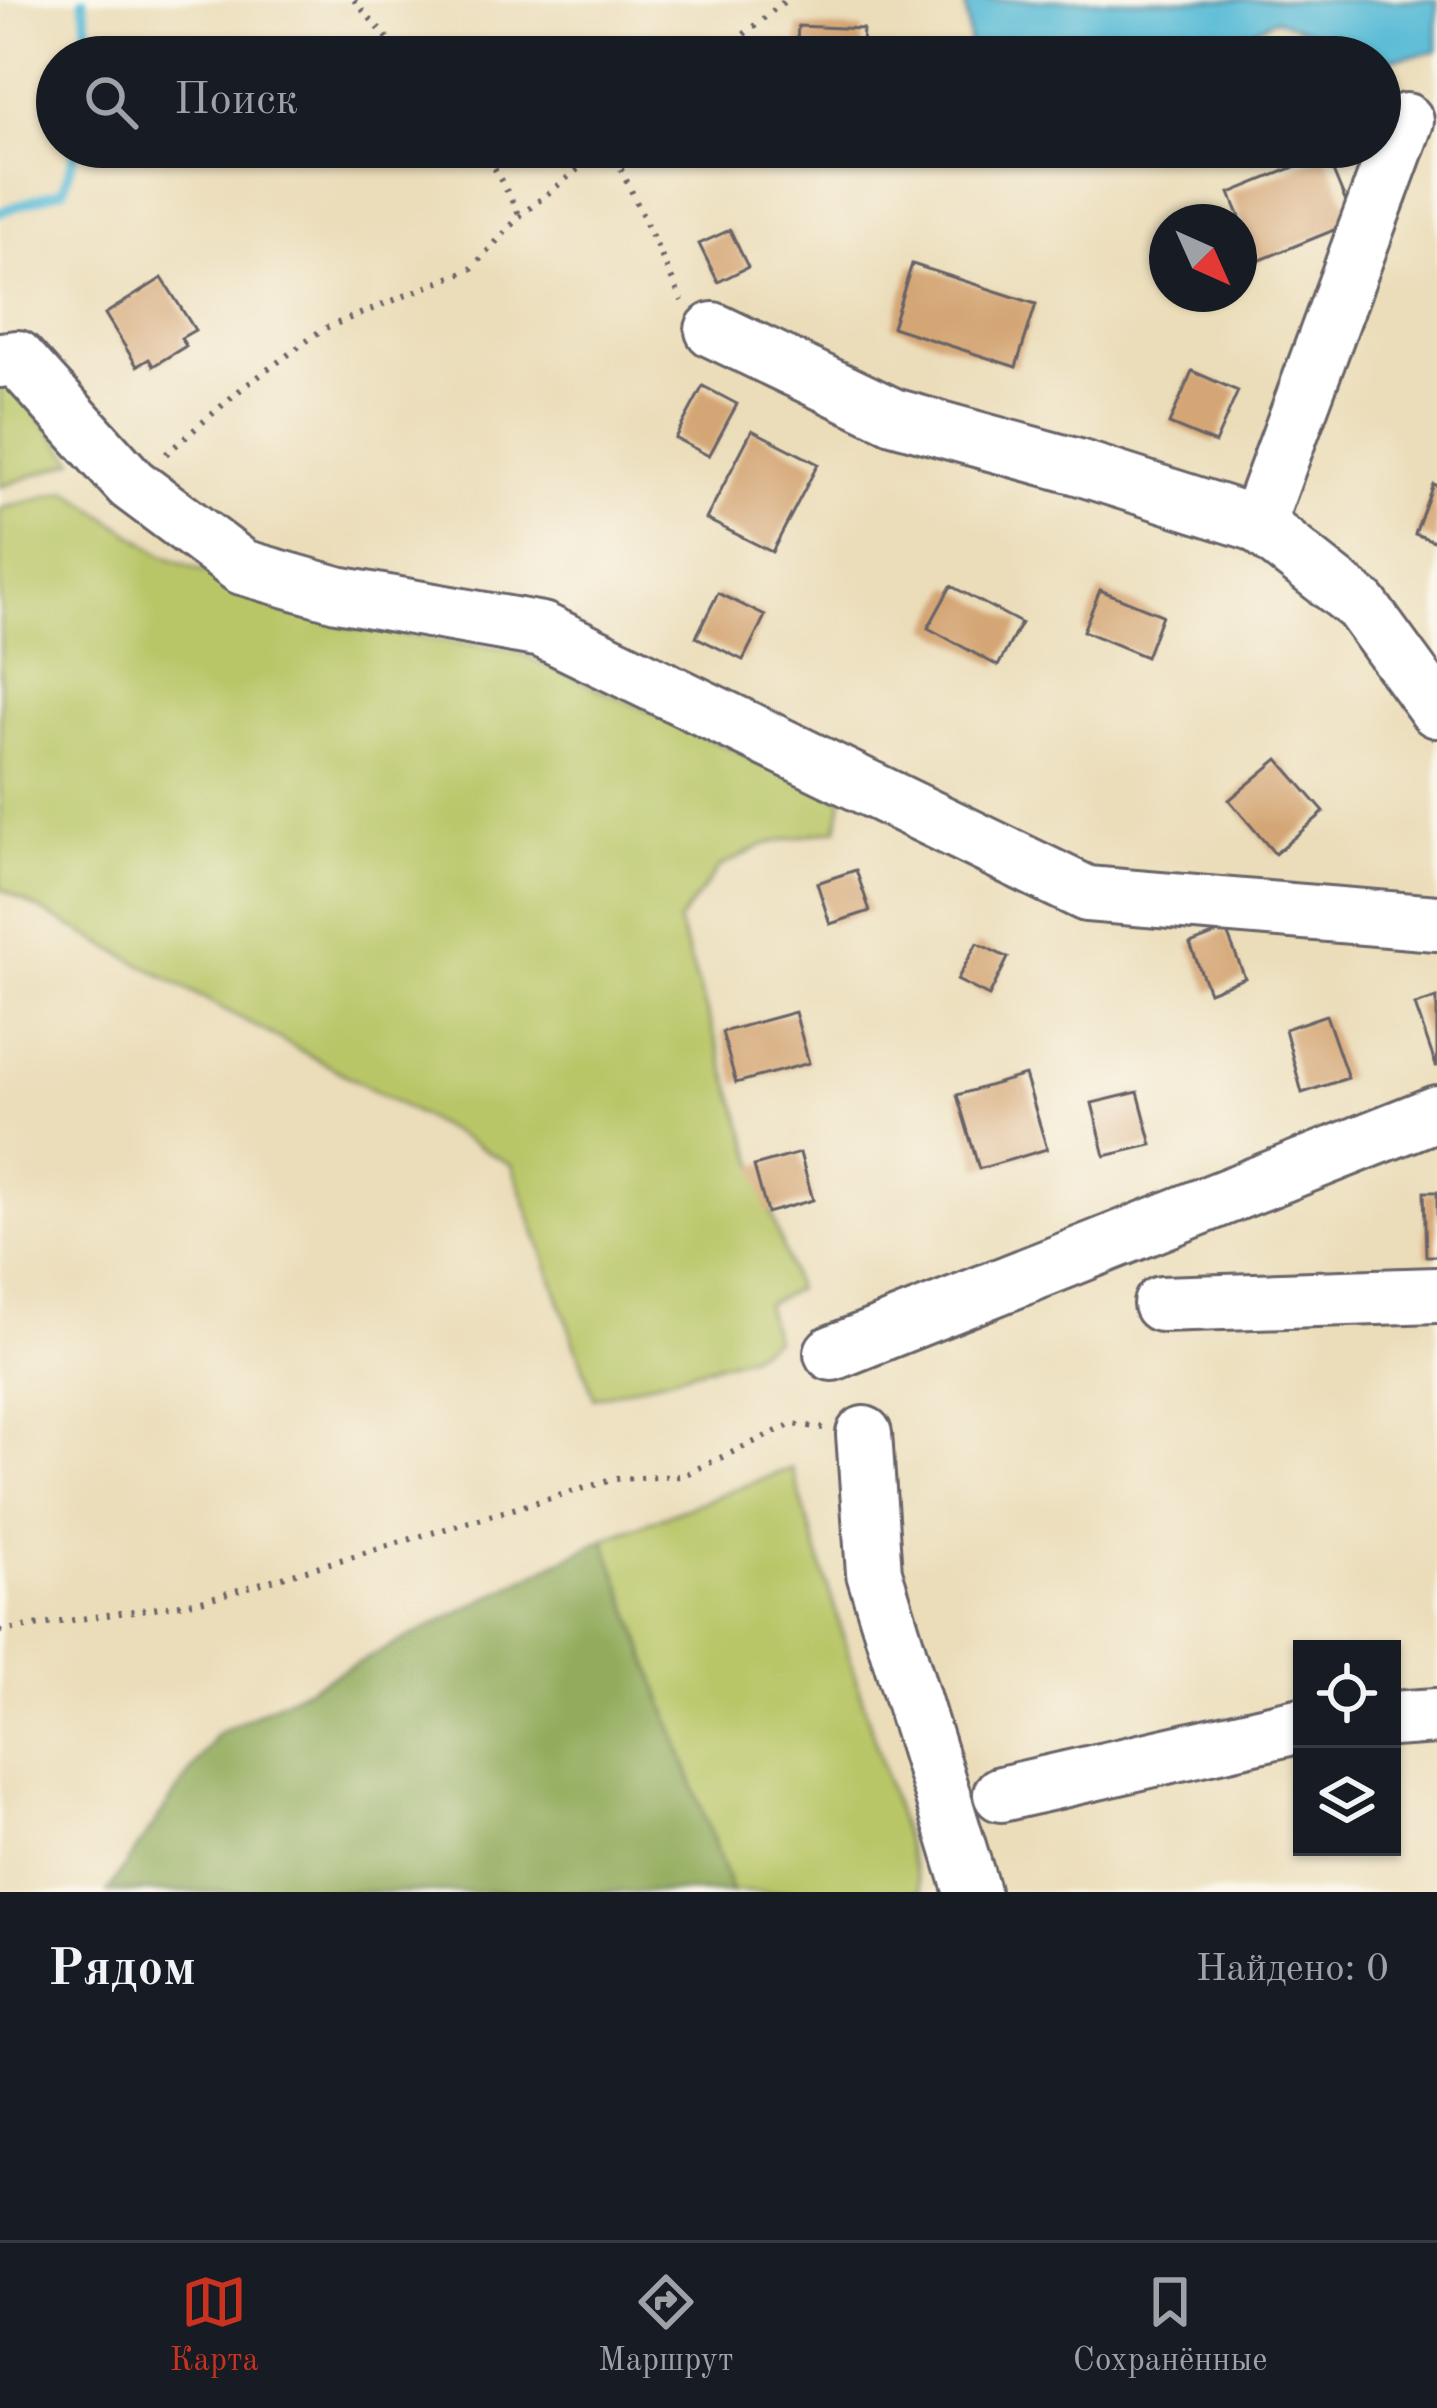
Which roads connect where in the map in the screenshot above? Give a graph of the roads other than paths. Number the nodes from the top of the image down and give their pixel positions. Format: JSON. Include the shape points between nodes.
{"nodes":[{"id":1,"x":1406,"y":121,"type":"dead end"},
{"id":2,"x":1401,"y":135,"type":"edge"},
{"id":3,"x":1389,"y":168,"type":"edge"},
{"id":4,"x":712,"y":330,"type":"road end"},
{"id":5,"x":0,"y":360,"type":"edge"},
{"id":6,"x":1257,"y":524,"type":"junction"},
{"id":7,"x":1437,"y":710,"type":"edge"},
{"id":8,"x":1437,"y":923,"type":"edge"},
{"id":9,"x":1437,"y":1113,"type":"edge"},
{"id":10,"x":1437,"y":1295,"type":"edge"},
{"id":11,"x":1161,"y":1304,"type":"dead end"},
{"id":12,"x":832,"y":1353,"type":"dead end"},
{"id":13,"x":864,"y":1434,"type":"road end"},
{"id":14,"x":1437,"y":1716,"type":"edge"},
{"id":15,"x":1401,"y":1718,"type":"edge"},
{"id":16,"x":1293,"y":1727,"type":"edge"},
{"id":17,"x":1000,"y":1794,"type":"dead end"},
{"id":18,"x":972,"y":1892,"type":"edge"}],
"edges":[{"from":1,"to":2,"type":"street"},
{"from":3,"to":6,"type":"street"},
{"from":4,"to":6,"type":"street","via":[[893,416]]},
{"from":5,"to":8,"type":"street","via":[[17,358],[131,484],[242,567],[337,594],[542,630],[1087,894]]},
{"from":6,"to":7,"type":"street","via":[[1361,606]]},
{"from":9,"to":12,"type":"street"},
{"from":10,"to":11,"type":"street"},
{"from":13,"to":18,"type":"street","via":[[874,1573]]},
{"from":14,"to":15,"type":"street"},
{"from":16,"to":17,"type":"street"}]}
